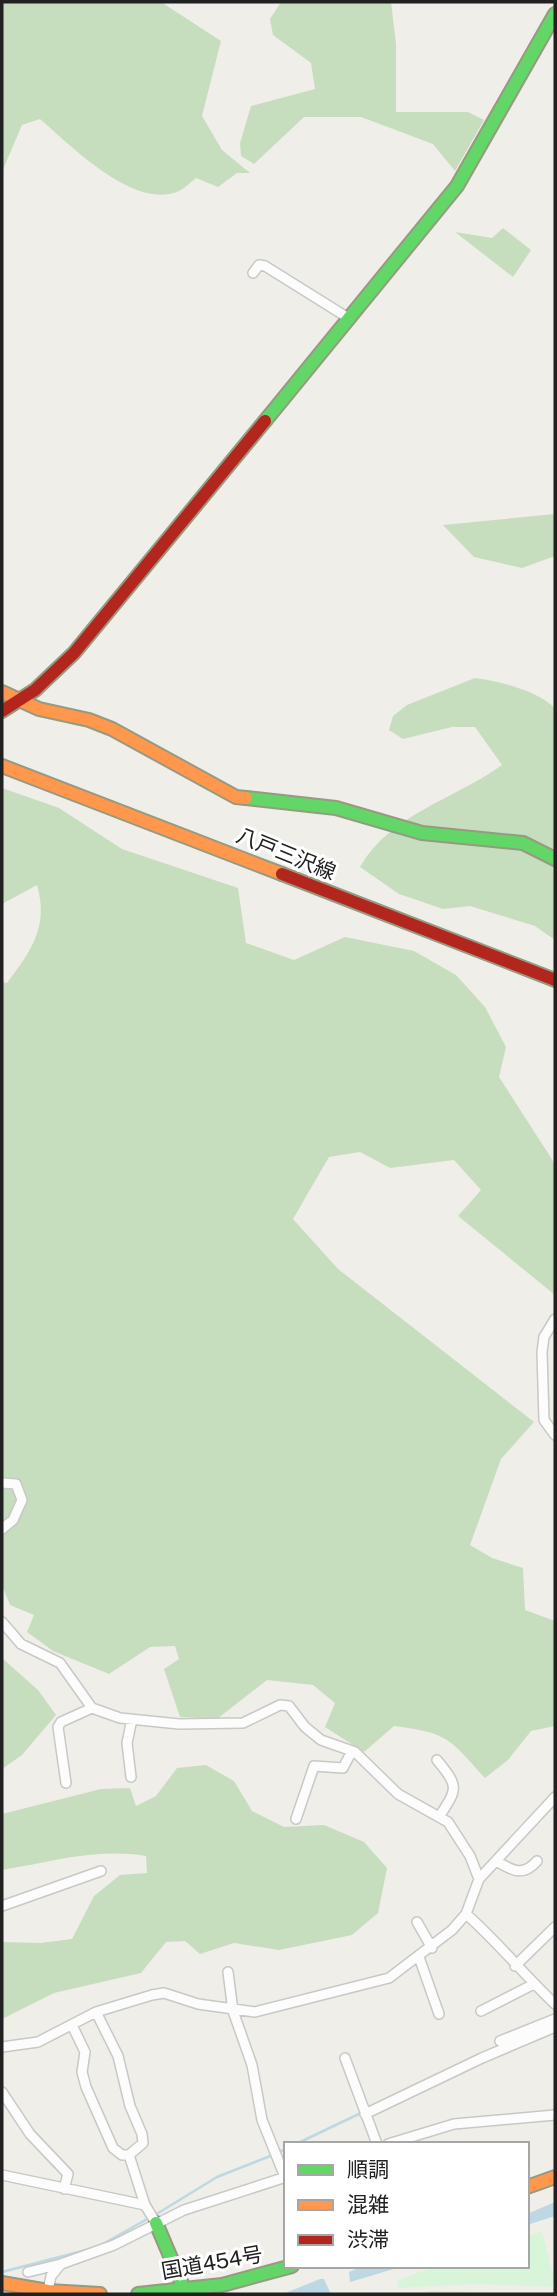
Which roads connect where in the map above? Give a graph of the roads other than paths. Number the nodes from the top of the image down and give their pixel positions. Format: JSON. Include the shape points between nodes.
{"nodes":[{"id":1,"x":555,"y":14,"type":"edge"},
{"id":2,"x":253,"y":273,"type":"dead end"},
{"id":3,"x":351,"y":319,"type":"junction"},
{"id":4,"x":2,"y":692,"type":"edge"},
{"id":5,"x":18,"y":701,"type":"junction"},
{"id":6,"x":2,"y":711,"type":"edge"},
{"id":7,"x":2,"y":766,"type":"edge"},
{"id":8,"x":555,"y":859,"type":"edge"},
{"id":9,"x":555,"y":980,"type":"edge"},
{"id":10,"x":555,"y":1319,"type":"edge"},
{"id":11,"x":555,"y":1435,"type":"edge"},
{"id":12,"x":2,"y":1483,"type":"edge"},
{"id":13,"x":2,"y":1529,"type":"edge"},
{"id":14,"x":2,"y":1622,"type":"edge"},
{"id":15,"x":92,"y":1708,"type":"junction"},
{"id":16,"x":132,"y":1718,"type":"junction"},
{"id":17,"x":352,"y":1751,"type":"junction"},
{"id":18,"x":438,"y":1760,"type":"dead end"},
{"id":19,"x":131,"y":1777,"type":"dead end"},
{"id":20,"x":66,"y":1783,"type":"dead end"},
{"id":21,"x":555,"y":1797,"type":"edge"},
{"id":22,"x":439,"y":1817,"type":"junction"},
{"id":23,"x":296,"y":1819,"type":"dead end"},
{"id":24,"x":496,"y":1861,"type":"junction"},
{"id":25,"x":537,"y":1861,"type":"dead end"},
{"id":26,"x":102,"y":1871,"type":"dead end"},
{"id":27,"x":479,"y":1879,"type":"junction"},
{"id":28,"x":2,"y":1906,"type":"edge"},
{"id":29,"x":466,"y":1914,"type":"junction"},
{"id":30,"x":416,"y":1922,"type":"dead end"},
{"id":31,"x":555,"y":1927,"type":"edge"},
{"id":32,"x":432,"y":1948,"type":"junction"},
{"id":33,"x":419,"y":1958,"type":"junction"},
{"id":34,"x":515,"y":1966,"type":"junction"},
{"id":35,"x":228,"y":1972,"type":"dead end"},
{"id":36,"x":534,"y":1984,"type":"junction"},
{"id":37,"x":555,"y":2004,"type":"edge"},
{"id":38,"x":233,"y":2011,"type":"junction"},
{"id":39,"x":481,"y":2011,"type":"dead end"},
{"id":40,"x":96,"y":2012,"type":"junction"},
{"id":41,"x":439,"y":2014,"type":"dead end"},
{"id":42,"x":555,"y":2019,"type":"edge"},
{"id":43,"x":72,"y":2025,"type":"junction"},
{"id":44,"x":555,"y":2027,"type":"edge"},
{"id":45,"x":500,"y":2041,"type":"dead end"},
{"id":46,"x":2,"y":2047,"type":"edge"},
{"id":47,"x":345,"y":2058,"type":"dead end"},
{"id":48,"x":2,"y":2092,"type":"edge"},
{"id":49,"x":365,"y":2114,"type":"junction"},
{"id":50,"x":555,"y":2115,"type":"edge"},
{"id":51,"x":376,"y":2142,"type":"edge"},
{"id":52,"x":395,"y":2142,"type":"edge"},
{"id":53,"x":129,"y":2155,"type":"junction"},
{"id":54,"x":2,"y":2175,"type":"edge"},
{"id":55,"x":284,"y":2175,"type":"edge"},
{"id":56,"x":284,"y":2177,"type":"edge"},
{"id":57,"x":555,"y":2177,"type":"edge"},
{"id":58,"x":529,"y":2186,"type":"edge"},
{"id":59,"x":64,"y":2189,"type":"junction"},
{"id":60,"x":145,"y":2205,"type":"junction"},
{"id":61,"x":156,"y":2223,"type":"junction"},
{"id":62,"x":61,"y":2264,"type":"junction"},
{"id":63,"x":284,"y":2268,"type":"edge"},
{"id":64,"x":28,"y":2272,"type":"dead end"},
{"id":65,"x":2,"y":2283,"type":"edge"},
{"id":66,"x":48,"y":2291,"type":"junction"},
{"id":67,"x":186,"y":2292,"type":"edge"},
{"id":68,"x":100,"y":2294,"type":"edge"},
{"id":69,"x":138,"y":2294,"type":"edge"}],
"edges":[{"from":1,"to":3,"type":"main road","via":[[457,186]]},
{"from":2,"to":3,"type":"street","via":[[259,265],[265,266]]},
{"from":3,"to":5,"type":"main road","via":[[74,653]]},
{"from":4,"to":5,"type":"main road"},
{"from":5,"to":6,"type":"main road"},
{"from":5,"to":8,"type":"main road","via":[[112,729],[236,797],[336,808],[422,833],[523,843]]},
{"from":7,"to":9,"type":"main road","name":"八戸三沢線"},
{"from":10,"to":11,"type":"street","via":[[544,1337],[542,1352],[544,1420]]},
{"from":12,"to":13,"type":"street","via":[[16,1484],[22,1500],[13,1520]]},
{"from":14,"to":15,"type":"street","via":[[21,1644],[60,1664]]},
{"from":15,"to":16,"type":"street"},
{"from":15,"to":20,"type":"street","via":[[58,1727]]},
{"from":16,"to":17,"type":"street","via":[[179,1724],[243,1723],[280,1705],[289,1706],[321,1740]]},
{"from":16,"to":19,"type":"street","via":[[127,1743]]},
{"from":17,"to":22,"type":"street","via":[[398,1794]]},
{"from":17,"to":23,"type":"street","via":[[342,1768],[314,1766]]},
{"from":18,"to":22,"type":"street","via":[[454,1782],[455,1794]]},
{"from":21,"to":24,"type":"street"},
{"from":22,"to":27,"type":"street","via":[[458,1834]]},
{"from":24,"to":25,"type":"street","via":[[522,1872]]},
{"from":24,"to":27,"type":"street"},
{"from":26,"to":28,"type":"street"},
{"from":27,"to":29,"type":"street"},
{"from":29,"to":32,"type":"street"},
{"from":29,"to":34,"type":"street","via":[[495,1939]]},
{"from":30,"to":32,"type":"street"},
{"from":31,"to":34,"type":"street"},
{"from":32,"to":33,"type":"street"},
{"from":33,"to":38,"type":"street","via":[[389,1978],[324,1992],[279,2008]]},
{"from":33,"to":41,"type":"street"},
{"from":34,"to":36,"type":"street"},
{"from":35,"to":38,"type":"street"},
{"from":36,"to":37,"type":"street"},
{"from":36,"to":39,"type":"street"},
{"from":38,"to":40,"type":"street","via":[[164,1993]]},
{"from":38,"to":55,"type":"street","via":[[252,2065],[262,2120]]},
{"from":40,"to":43,"type":"street"},
{"from":40,"to":53,"type":"street","via":[[118,2056],[142,2134],[143,2143]]},
{"from":42,"to":45,"type":"street"},
{"from":43,"to":46,"type":"street","via":[[38,2042]]},
{"from":43,"to":53,"type":"street","via":[[85,2052],[82,2072],[86,2087],[113,2148]]},
{"from":44,"to":49,"type":"street"},
{"from":47,"to":49,"type":"street"},
{"from":48,"to":59,"type":"street","via":[[30,2134],[68,2174]]},
{"from":49,"to":51,"type":"street"},
{"from":50,"to":52,"type":"street","via":[[454,2124]]},
{"from":53,"to":60,"type":"street"},
{"from":54,"to":59,"type":"street"},
{"from":56,"to":61,"type":"street"},
{"from":57,"to":58,"type":"main road"},
{"from":59,"to":60,"type":"street"},
{"from":60,"to":61,"type":"street"},
{"from":61,"to":62,"type":"street","via":[[114,2245]]},
{"from":61,"to":67,"type":"main road"},
{"from":62,"to":64,"type":"street"},
{"from":62,"to":66,"type":"street","via":[[51,2276]]},
{"from":63,"to":67,"type":"main road","name":"国道454号"},
{"from":65,"to":66,"type":"main road"},
{"from":66,"to":68,"type":"main road"},
{"from":67,"to":69,"type":"main road","name":"国道454号"}]}
